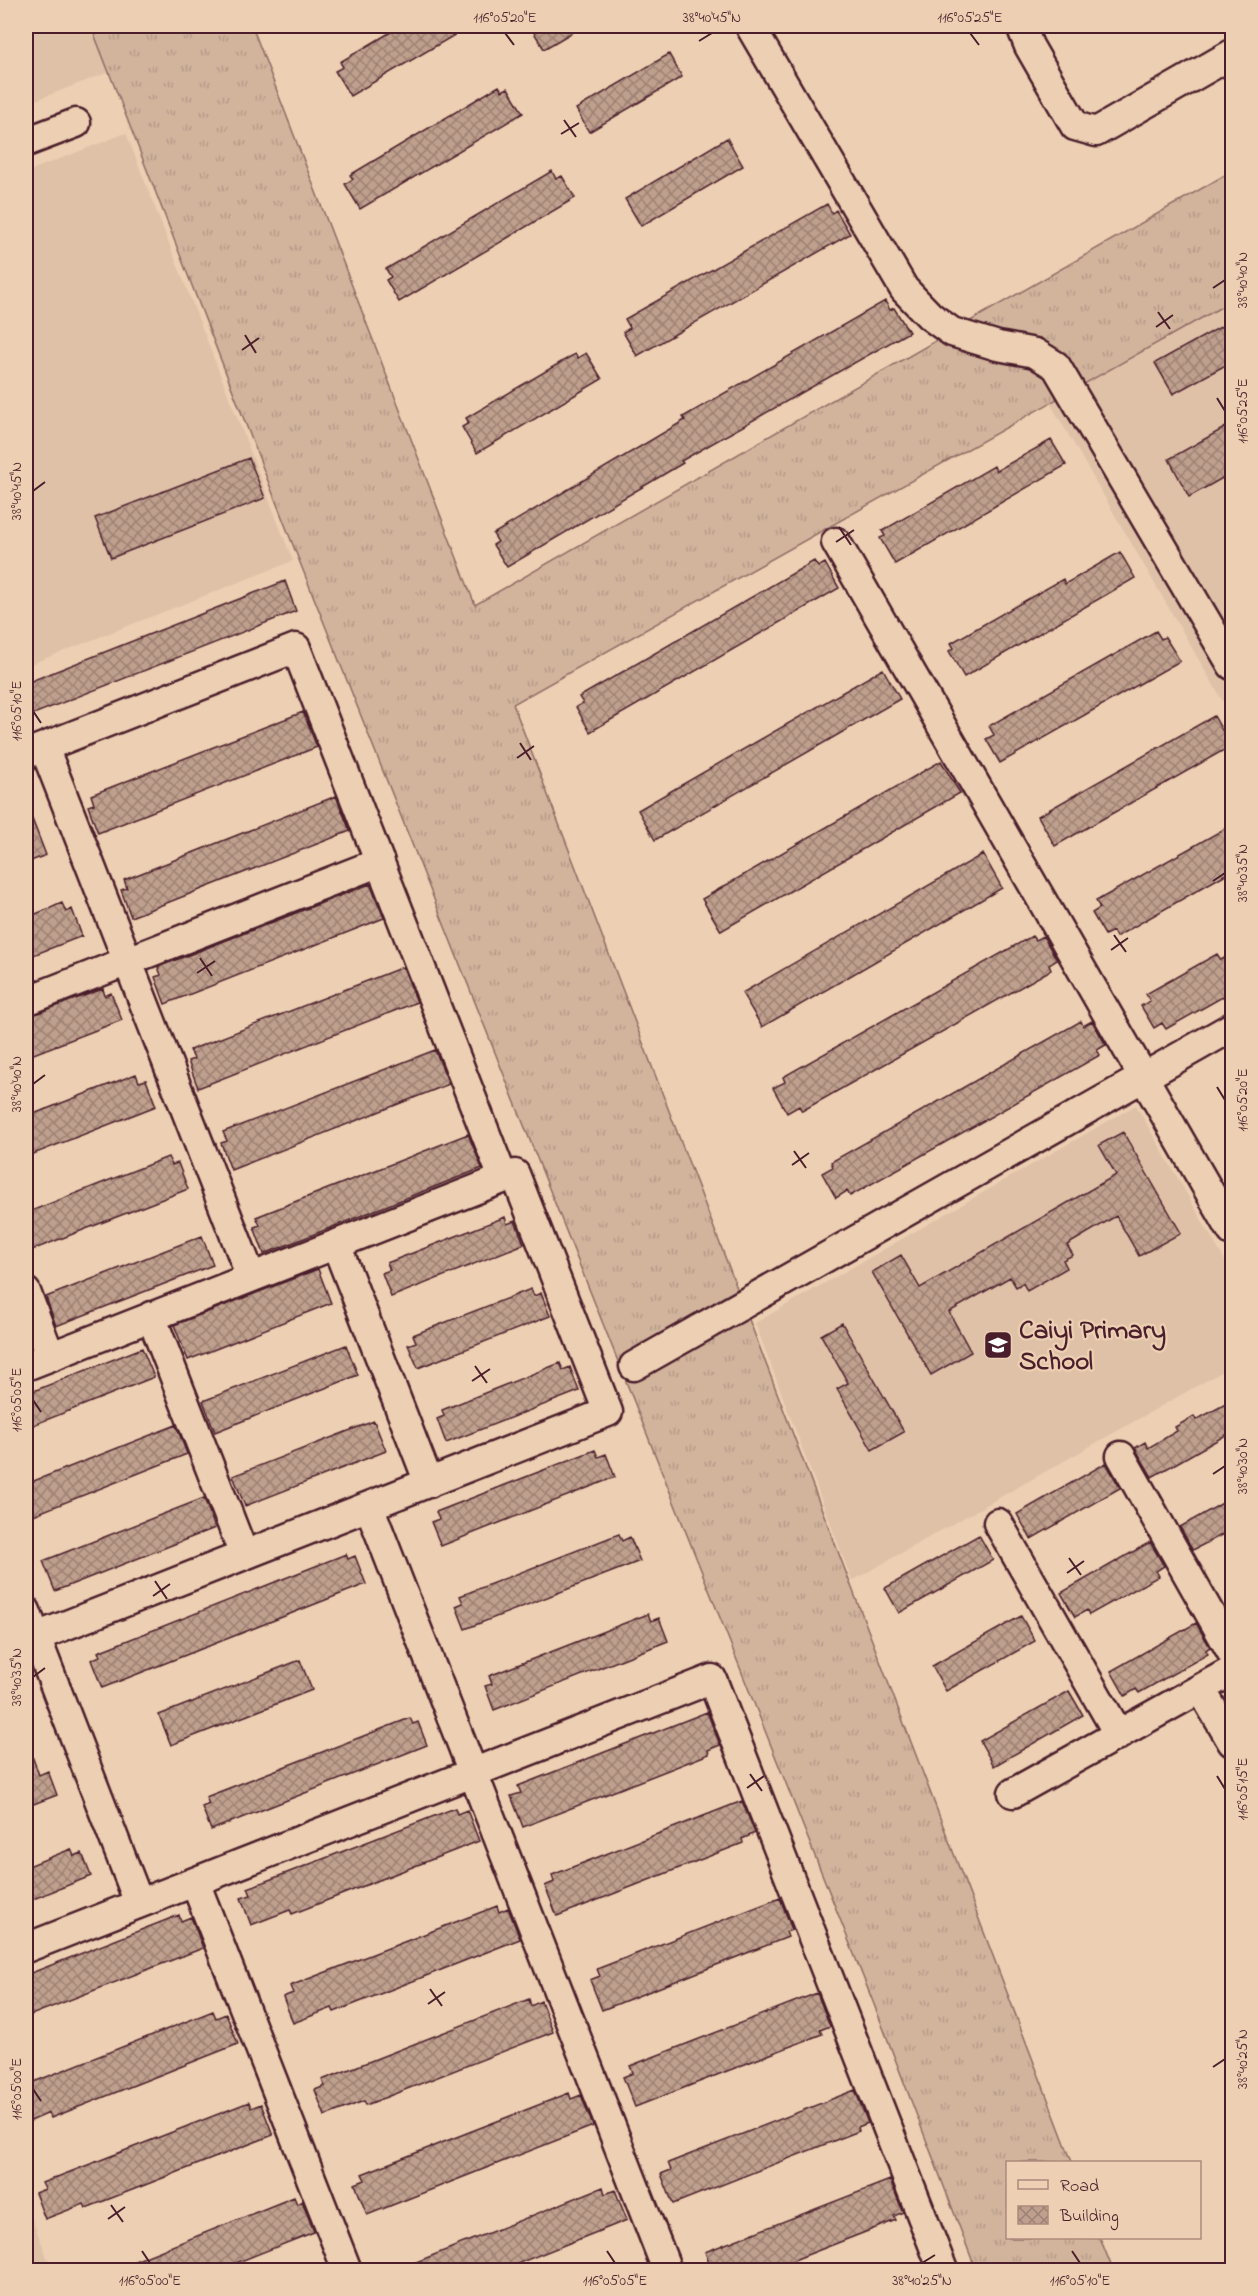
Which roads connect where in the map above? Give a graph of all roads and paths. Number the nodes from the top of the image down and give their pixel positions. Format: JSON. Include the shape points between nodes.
{"nodes":[{"id":1,"x":750,"y":26,"type":"edge"},
{"id":2,"x":1021,"y":26,"type":"edge"},
{"id":3,"x":1233,"y":54,"type":"edge"},
{"id":4,"x":76,"y":123,"type":"dead end"},
{"id":5,"x":26,"y":142,"type":"edge"},
{"id":6,"x":836,"y":542,"type":"dead end"},
{"id":7,"x":1233,"y":665,"type":"edge"},
{"id":8,"x":35,"y":751,"type":"edge"},
{"id":9,"x":380,"y":862,"type":"junction"},
{"id":10,"x":128,"y":961,"type":"junction"},
{"id":11,"x":26,"y":1001,"type":"edge"},
{"id":12,"x":1233,"y":1027,"type":"edge"},
{"id":13,"x":1145,"y":1076,"type":"junction"},
{"id":14,"x":503,"y":1178,"type":"junction"},
{"id":15,"x":1233,"y":1231,"type":"edge"},
{"id":16,"x":336,"y":1244,"type":"junction"},
{"id":17,"x":251,"y":1277,"type":"junction"},
{"id":18,"x":26,"y":1292,"type":"edge"},
{"id":19,"x":151,"y":1316,"type":"junction"},
{"id":20,"x":38,"y":1361,"type":"edge"},
{"id":21,"x":634,"y":1366,"type":"dead end"},
{"id":22,"x":1120,"y":1456,"type":"dead end"},
{"id":23,"x":429,"y":1483,"type":"junction"},
{"id":24,"x":369,"y":1506,"type":"junction"},
{"id":25,"x":998,"y":1523,"type":"dead end"},
{"id":26,"x":244,"y":1555,"type":"junction"},
{"id":27,"x":29,"y":1630,"type":"edge"},
{"id":28,"x":1233,"y":1653,"type":"edge"},
{"id":29,"x":1233,"y":1671,"type":"edge"},
{"id":30,"x":1201,"y":1689,"type":"junction"},
{"id":31,"x":1119,"y":1735,"type":"junction"},
{"id":32,"x":1233,"y":1742,"type":"edge"},
{"id":33,"x":473,"y":1773,"type":"junction"},
{"id":34,"x":1013,"y":1793,"type":"dead end"},
{"id":35,"x":195,"y":1882,"type":"junction"},
{"id":36,"x":139,"y":1904,"type":"junction"},
{"id":37,"x":26,"y":1948,"type":"edge"},
{"id":38,"x":346,"y":2271,"type":"edge"},
{"id":39,"x":667,"y":2271,"type":"edge"},
{"id":40,"x":943,"y":2271,"type":"edge"}],
"edges":[{"from":1,"to":7,"type":"street","via":[[903,289],[952,332],[1035,353],[1056,366]]},
{"from":2,"to":3,"type":"street","via":[[1075,126],[1096,132]]},
{"from":4,"to":5,"type":"street"},
{"from":6,"to":13,"type":"street"},
{"from":8,"to":9,"type":"street","via":[[296,648]]},
{"from":8,"to":10,"type":"street"},
{"from":9,"to":10,"type":"street"},
{"from":9,"to":14,"type":"street"},
{"from":10,"to":11,"type":"street"},
{"from":10,"to":17,"type":"street"},
{"from":12,"to":13,"type":"street"},
{"from":13,"to":15,"type":"street"},
{"from":13,"to":21,"type":"street"},
{"from":14,"to":16,"type":"street"},
{"from":14,"to":23,"type":"street","via":[[515,1174],[608,1412]]},
{"from":16,"to":17,"type":"street"},
{"from":16,"to":23,"type":"street"},
{"from":17,"to":19,"type":"street"},
{"from":18,"to":20,"type":"street"},
{"from":19,"to":20,"type":"street"},
{"from":19,"to":26,"type":"street"},
{"from":22,"to":28,"type":"street"},
{"from":23,"to":24,"type":"street"},
{"from":24,"to":26,"type":"street"},
{"from":24,"to":33,"type":"street"},
{"from":25,"to":31,"type":"street"},
{"from":26,"to":27,"type":"street"},
{"from":27,"to":36,"type":"street"},
{"from":29,"to":30,"type":"street"},
{"from":30,"to":31,"type":"street"},
{"from":30,"to":32,"type":"street"},
{"from":31,"to":34,"type":"street"},
{"from":33,"to":35,"type":"street"},
{"from":33,"to":39,"type":"street"},
{"from":33,"to":40,"type":"street","via":[[712,1679]]},
{"from":35,"to":36,"type":"street"},
{"from":35,"to":38,"type":"street"},
{"from":36,"to":37,"type":"street"}]}
